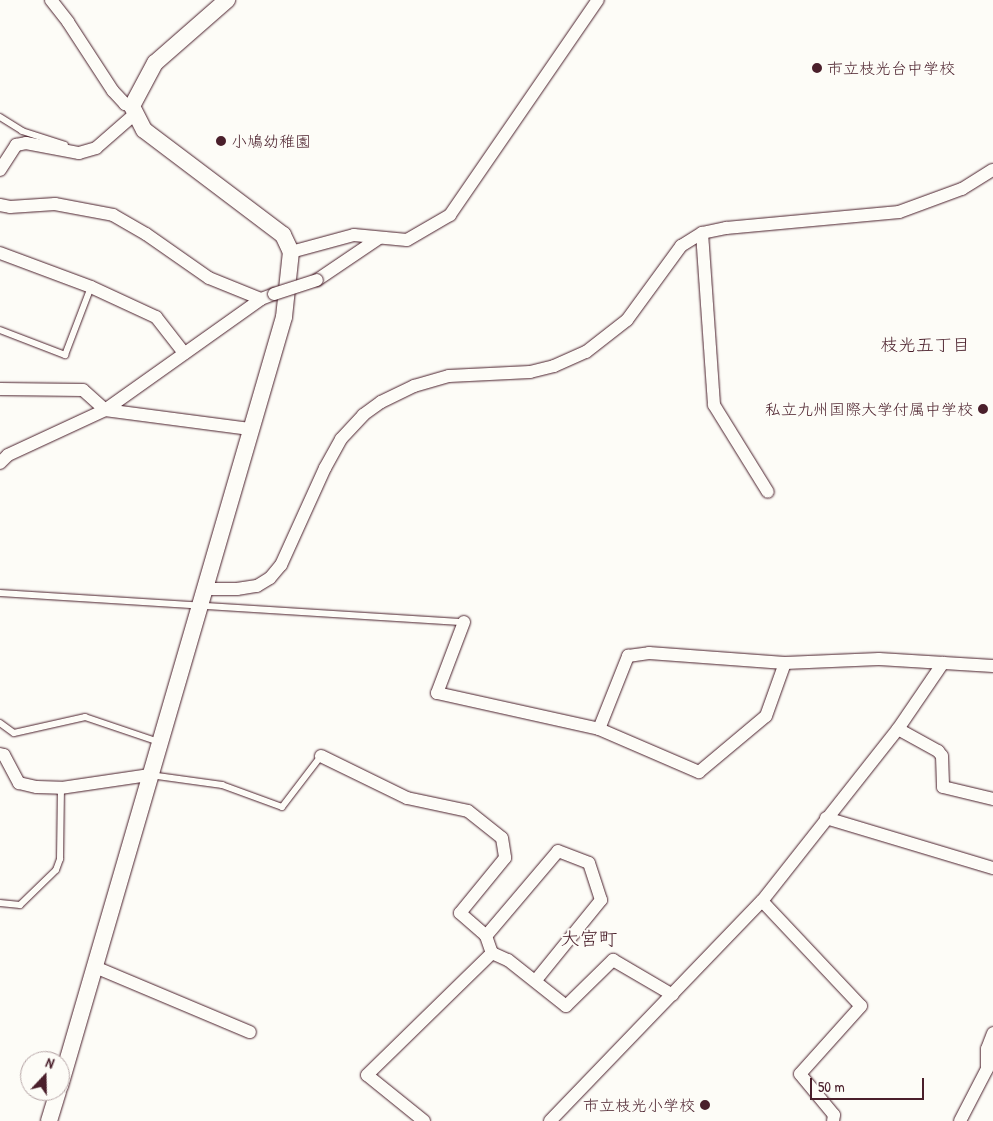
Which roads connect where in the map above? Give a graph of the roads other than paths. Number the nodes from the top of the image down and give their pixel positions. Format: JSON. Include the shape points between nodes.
{"nodes":[{"id":1,"x":51,"y":0,"type":"edge"},
{"id":2,"x":226,"y":0,"type":"edge"},
{"id":3,"x":598,"y":0,"type":"edge"},
{"id":4,"x":133,"y":110,"type":"junction"},
{"id":5,"x":0,"y":117,"type":"edge"},
{"id":6,"x":84,"y":151,"type":"junction"},
{"id":7,"x":0,"y":170,"type":"edge"},
{"id":8,"x":993,"y":170,"type":"edge"},
{"id":9,"x":0,"y":205,"type":"edge"},
{"id":10,"x":702,"y":233,"type":"junction"},
{"id":11,"x":379,"y":238,"type":"junction"},
{"id":12,"x":291,"y":252,"type":"junction"},
{"id":13,"x":0,"y":253,"type":"edge"},
{"id":14,"x":91,"y":288,"type":"junction"},
{"id":15,"x":262,"y":298,"type":"junction"},
{"id":16,"x":0,"y":330,"type":"edge"},
{"id":17,"x":184,"y":353,"type":"junction"},
{"id":18,"x":0,"y":389,"type":"edge"},
{"id":19,"x":105,"y":410,"type":"junction"},
{"id":20,"x":250,"y":429,"type":"junction"},
{"id":21,"x":0,"y":463,"type":"edge"},
{"id":22,"x":768,"y":492,"type":"dead end"},
{"id":23,"x":0,"y":593,"type":"edge"},
{"id":24,"x":202,"y":596,"type":"junction"},
{"id":25,"x":464,"y":622,"type":"joint"},
{"id":26,"x":785,"y":663,"type":"junction"},
{"id":27,"x":943,"y":663,"type":"junction"},
{"id":28,"x":993,"y":666,"type":"edge"},
{"id":29,"x":0,"y":723,"type":"edge"},
{"id":30,"x":599,"y":729,"type":"junction"},
{"id":31,"x":898,"y":729,"type":"junction"},
{"id":32,"x":159,"y":742,"type":"junction"},
{"id":33,"x":0,"y":754,"type":"edge"},
{"id":34,"x":321,"y":756,"type":"joint"},
{"id":35,"x":149,"y":775,"type":"junction"},
{"id":36,"x":61,"y":788,"type":"junction"},
{"id":37,"x":993,"y":799,"type":"edge"},
{"id":38,"x":826,"y":818,"type":"junction"},
{"id":39,"x":993,"y":868,"type":"edge"},
{"id":40,"x":762,"y":901,"type":"junction"},
{"id":41,"x":0,"y":903,"type":"edge"},
{"id":42,"x":486,"y":936,"type":"junction"},
{"id":43,"x":492,"y":953,"type":"junction"},
{"id":44,"x":95,"y":967,"type":"junction"},
{"id":45,"x":536,"y":980,"type":"junction"},
{"id":46,"x":673,"y":995,"type":"junction"},
{"id":47,"x":250,"y":1032,"type":"dead end"},
{"id":48,"x":993,"y":1033,"type":"edge"},
{"id":49,"x":70,"y":1052,"type":"edge"},
{"id":50,"x":55,"y":1101,"type":"edge"},
{"id":51,"x":50,"y":1121,"type":"edge"},
{"id":52,"x":424,"y":1121,"type":"edge"},
{"id":53,"x":550,"y":1121,"type":"edge"},
{"id":54,"x":833,"y":1121,"type":"edge"},
{"id":55,"x":960,"y":1121,"type":"edge"}],
"edges":[{"from":1,"to":4,"type":"street","via":[[114,91]]},
{"from":2,"to":4,"type":"street","via":[[155,63]]},
{"from":3,"to":11,"type":"street","via":[[450,215],[407,240]]},
{"from":4,"to":6,"type":"street","via":[[96,148]]},
{"from":4,"to":12,"type":"street","via":[[144,130],[282,235]]},
{"from":5,"to":6,"type":"lane","via":[[22,131]]},
{"from":6,"to":7,"type":"street","via":[[79,153],[26,143],[16,145]]},
{"from":8,"to":10,"type":"street","via":[[962,189],[899,212]]},
{"from":9,"to":15,"type":"street","via":[[55,204],[113,215],[209,278]]},
{"from":10,"to":22,"type":"street","via":[[714,405]]},
{"from":10,"to":24,"type":"street","via":[[681,246],[626,320],[586,352],[530,372],[449,376],[414,386],[381,402],[341,439],[281,565],[270,578],[257,586]]},
{"from":11,"to":12,"type":"street","via":[[354,234]]},
{"from":11,"to":15,"type":"street","bridge":true,"via":[[317,280]]},
{"from":12,"to":20,"type":"street","via":[[284,317]]},
{"from":13,"to":14,"type":"street"},
{"from":14,"to":16,"type":"lane","via":[[65,355]]},
{"from":14,"to":17,"type":"street","via":[[156,318]]},
{"from":15,"to":17,"type":"street"},
{"from":17,"to":19,"type":"street"},
{"from":18,"to":19,"type":"street","via":[[84,390]]},
{"from":19,"to":20,"type":"street"},
{"from":19,"to":21,"type":"street","via":[[8,455]]},
{"from":20,"to":24,"type":"street"},
{"from":23,"to":24,"type":"lane"},
{"from":24,"to":25,"type":"lane"},
{"from":24,"to":32,"type":"street"},
{"from":25,"to":30,"type":"street","via":[[437,693]]},
{"from":26,"to":27,"type":"street","via":[[880,659]]},
{"from":26,"to":30,"type":"street","via":[[649,653],[628,656]]},
{"from":26,"to":30,"type":"street","via":[[766,716],[699,772]]},
{"from":27,"to":28,"type":"street"},
{"from":27,"to":31,"type":"street"},
{"from":29,"to":32,"type":"lane","via":[[14,733],[84,717]]},
{"from":31,"to":37,"type":"street","via":[[942,756],[943,787]]},
{"from":31,"to":38,"type":"street"},
{"from":32,"to":35,"type":"street"},
{"from":33,"to":36,"type":"street","via":[[4,755],[19,783],[37,788]]},
{"from":34,"to":35,"type":"lane","via":[[282,807],[222,785]]},
{"from":34,"to":42,"type":"street","via":[[407,798],[468,811],[502,838],[504,858],[460,913]]},
{"from":35,"to":36,"type":"street"},
{"from":35,"to":44,"type":"street"},
{"from":36,"to":41,"type":"lane","via":[[60,859],[56,870],[20,905]]},
{"from":38,"to":39,"type":"street"},
{"from":38,"to":40,"type":"street"},
{"from":40,"to":46,"type":"street"},
{"from":40,"to":54,"type":"street","via":[[861,1006],[800,1074],[834,1115]]},
{"from":42,"to":43,"type":"street"},
{"from":42,"to":45,"type":"street","via":[[558,851],[589,864],[601,900]]},
{"from":43,"to":45,"type":"street"},
{"from":43,"to":52,"type":"street","via":[[367,1075]]},
{"from":44,"to":47,"type":"street"},
{"from":44,"to":49,"type":"street"},
{"from":45,"to":46,"type":"street","via":[[566,1006],[614,960]]},
{"from":46,"to":53,"type":"street"},
{"from":48,"to":55,"type":"street","via":[[987,1049],[987,1069]]},
{"from":50,"to":51,"type":"street"}]}
